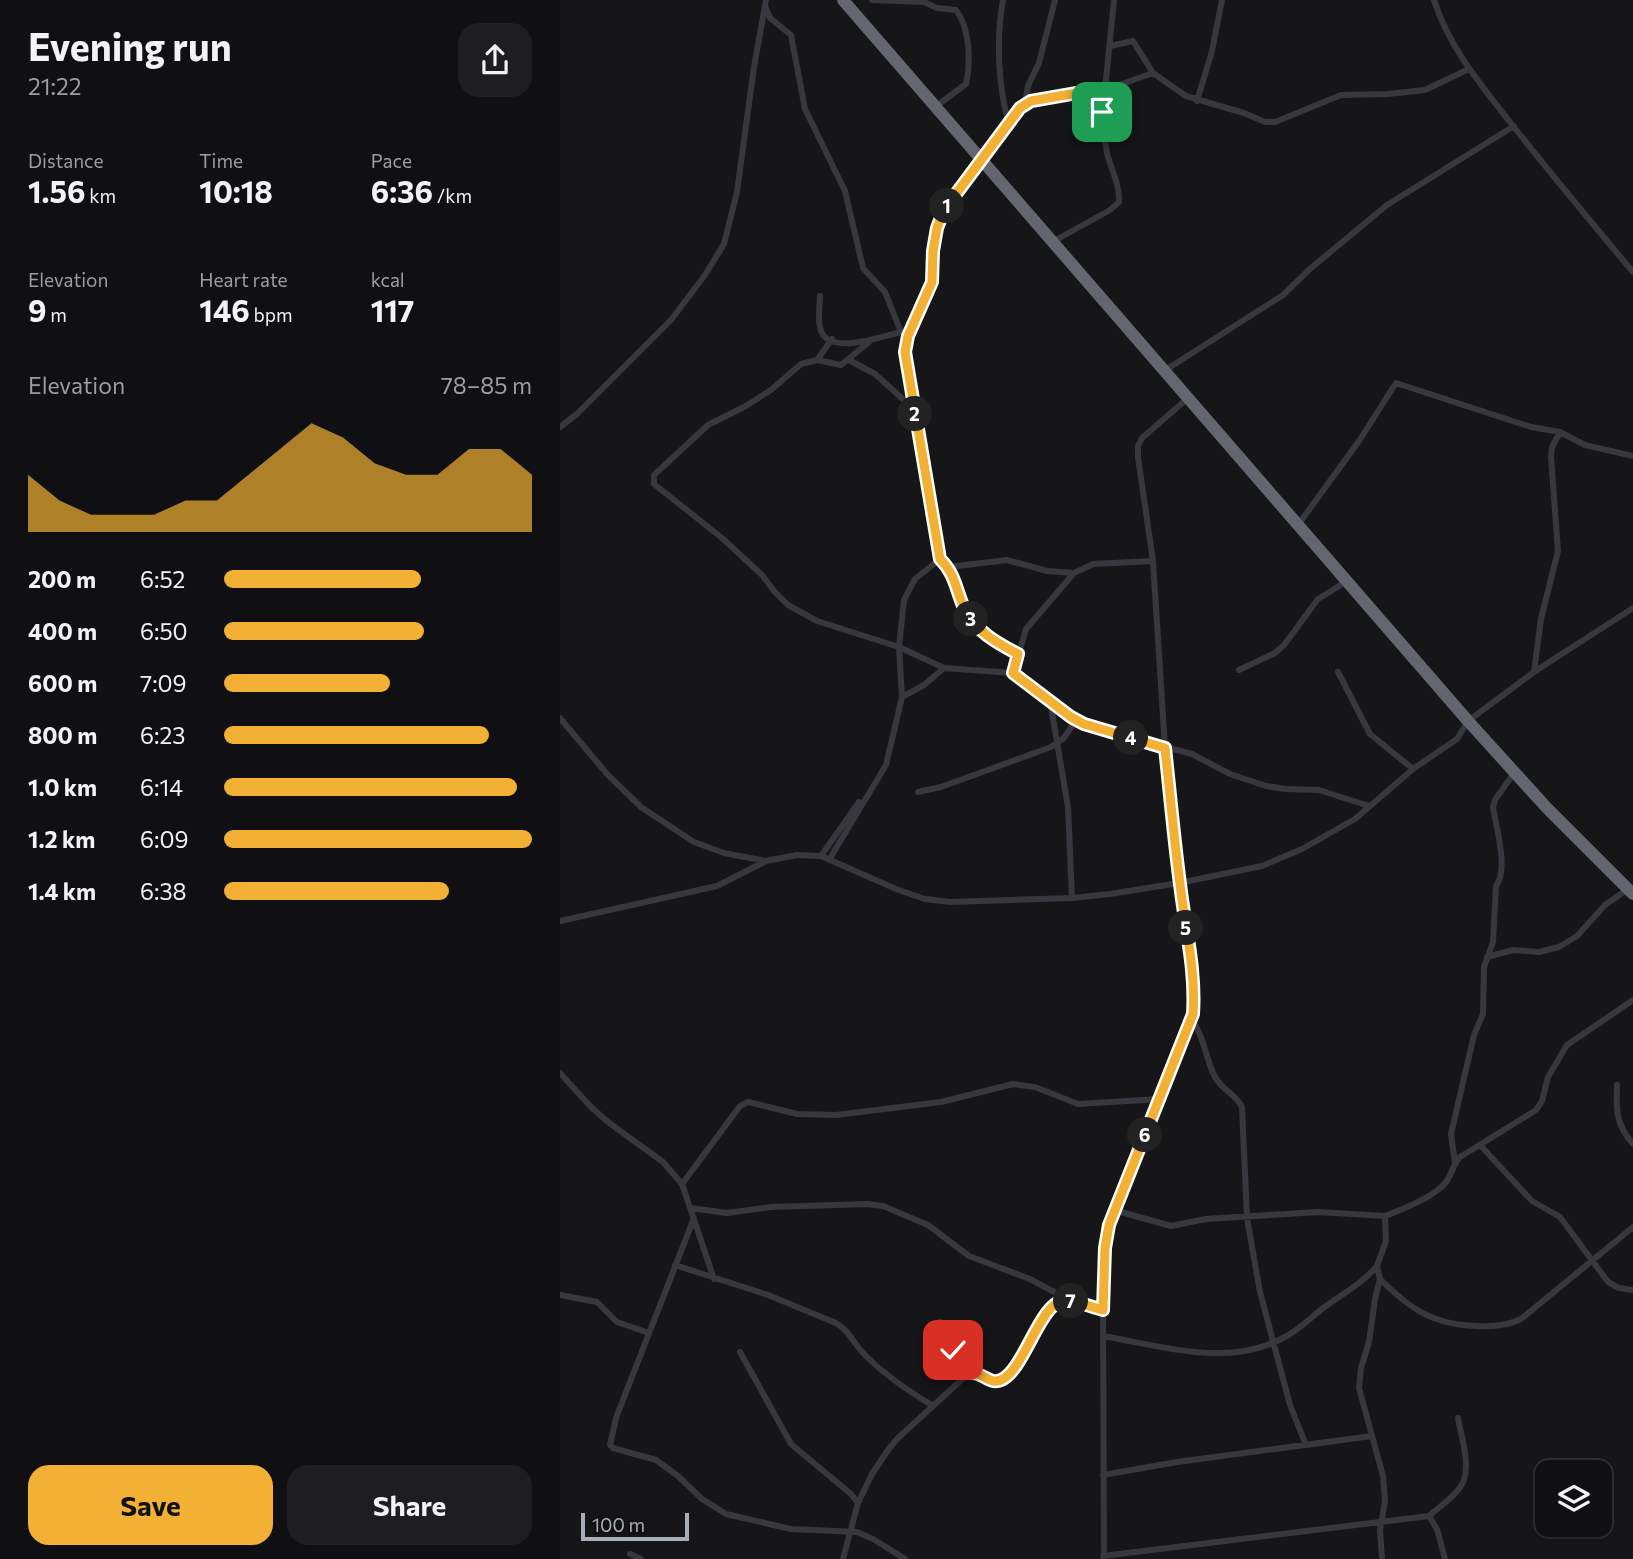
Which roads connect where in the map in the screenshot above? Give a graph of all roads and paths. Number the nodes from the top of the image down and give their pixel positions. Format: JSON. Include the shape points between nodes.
{"nodes":[{"id":1,"x":843,"y":0,"type":"edge"},
{"id":2,"x":872,"y":0,"type":"edge"},
{"id":3,"x":1003,"y":0,"type":"edge"},
{"id":4,"x":1055,"y":0,"type":"edge"},
{"id":5,"x":1114,"y":0,"type":"edge"},
{"id":6,"x":1222,"y":0,"type":"edge"},
{"id":7,"x":1434,"y":0,"type":"edge"},
{"id":8,"x":765,"y":2,"type":"edge"},
{"id":9,"x":1110,"y":46,"type":"junction"},
{"id":10,"x":1469,"y":69,"type":"junction"},
{"id":11,"x":1153,"y":74,"type":"junction"},
{"id":12,"x":1105,"y":90,"type":"junction"},
{"id":13,"x":1197,"y":101,"type":"junction"},
{"id":14,"x":1025,"y":103,"type":"junction"},
{"id":15,"x":934,"y":107,"type":"junction"},
{"id":16,"x":1102,"y":112,"type":"junction"},
{"id":17,"x":1009,"y":124,"type":"junction"},
{"id":18,"x":1514,"y":126,"type":"junction"},
{"id":19,"x":982,"y":161,"type":"junction"},
{"id":20,"x":1053,"y":242,"type":"junction"},
{"id":21,"x":1633,"y":272,"type":"edge"},
{"id":22,"x":820,"y":296,"type":"dead end"},
{"id":23,"x":901,"y":332,"type":"junction"},
{"id":24,"x":908,"y":336,"type":"junction"},
{"id":25,"x":832,"y":339,"type":"junction"},
{"id":26,"x":870,"y":341,"type":"junction"},
{"id":27,"x":817,"y":360,"type":"junction"},
{"id":28,"x":849,"y":360,"type":"junction"},
{"id":29,"x":1164,"y":371,"type":"junction"},
{"id":30,"x":1188,"y":398,"type":"junction"},
{"id":31,"x":915,"y":409,"type":"junction"},
{"id":32,"x":560,"y":427,"type":"edge"},
{"id":33,"x":1560,"y":432,"type":"junction"},
{"id":34,"x":1633,"y":456,"type":"edge"},
{"id":35,"x":1298,"y":525,"type":"junction"},
{"id":36,"x":940,"y":559,"type":"junction"},
{"id":37,"x":1153,"y":561,"type":"junction"},
{"id":38,"x":949,"y":567,"type":"junction"},
{"id":39,"x":1074,"y":573,"type":"junction"},
{"id":40,"x":1347,"y":580,"type":"junction"},
{"id":41,"x":1633,"y":608,"type":"edge"},
{"id":42,"x":899,"y":647,"type":"junction"},
{"id":43,"x":1018,"y":654,"type":"junction"},
{"id":44,"x":944,"y":668,"type":"junction"},
{"id":45,"x":1239,"y":670,"type":"dead end"},
{"id":46,"x":1338,"y":672,"type":"dead end"},
{"id":47,"x":1534,"y":672,"type":"junction"},
{"id":48,"x":1013,"y":673,"type":"junction"},
{"id":49,"x":902,"y":696,"type":"junction"},
{"id":50,"x":1050,"y":699,"type":"junction"},
{"id":51,"x":560,"y":718,"type":"edge"},
{"id":52,"x":1076,"y":720,"type":"junction"},
{"id":53,"x":1468,"y":721,"type":"junction"},
{"id":54,"x":1059,"y":742,"type":"junction"},
{"id":55,"x":1165,"y":748,"type":"junction"},
{"id":56,"x":1413,"y":769,"type":"junction"},
{"id":57,"x":1514,"y":773,"type":"junction"},
{"id":58,"x":918,"y":792,"type":"dead end"},
{"id":59,"x":866,"y":796,"type":"junction"},
{"id":60,"x":1369,"y":806,"type":"junction"},
{"id":61,"x":821,"y":856,"type":"junction"},
{"id":62,"x":829,"y":860,"type":"junction"},
{"id":63,"x":766,"y":861,"type":"junction"},
{"id":64,"x":1180,"y":883,"type":"junction"},
{"id":65,"x":1630,"y":891,"type":"edge"},
{"id":66,"x":1072,"y":898,"type":"junction"},
{"id":67,"x":560,"y":921,"type":"edge"},
{"id":68,"x":1488,"y":957,"type":"junction"},
{"id":69,"x":1633,"y":1000,"type":"edge"},
{"id":70,"x":1191,"y":1019,"type":"junction"},
{"id":71,"x":560,"y":1073,"type":"edge"},
{"id":72,"x":1617,"y":1086,"type":"dead end"},
{"id":73,"x":1160,"y":1099,"type":"junction"},
{"id":74,"x":1633,"y":1144,"type":"edge"},
{"id":75,"x":1480,"y":1145,"type":"junction"},
{"id":76,"x":1455,"y":1163,"type":"junction"},
{"id":77,"x":682,"y":1184,"type":"junction"},
{"id":78,"x":691,"y":1208,"type":"junction"},
{"id":79,"x":1114,"y":1210,"type":"junction"},
{"id":80,"x":1385,"y":1216,"type":"junction"},
{"id":81,"x":1247,"y":1217,"type":"junction"},
{"id":82,"x":694,"y":1218,"type":"junction"},
{"id":83,"x":1633,"y":1227,"type":"edge"},
{"id":84,"x":1591,"y":1262,"type":"junction"},
{"id":85,"x":675,"y":1265,"type":"junction"},
{"id":86,"x":1377,"y":1266,"type":"junction"},
{"id":87,"x":714,"y":1279,"type":"junction"},
{"id":88,"x":1380,"y":1279,"type":"junction"},
{"id":89,"x":1633,"y":1290,"type":"edge"},
{"id":90,"x":560,"y":1295,"type":"edge"},
{"id":91,"x":1070,"y":1301,"type":"junction"},
{"id":92,"x":1103,"y":1310,"type":"junction"},
{"id":93,"x":940,"y":1322,"type":"dead end"},
{"id":94,"x":649,"y":1333,"type":"junction"},
{"id":95,"x":1103,"y":1336,"type":"junction"},
{"id":96,"x":1274,"y":1343,"type":"junction"},
{"id":97,"x":740,"y":1352,"type":"dead end"},
{"id":98,"x":971,"y":1373,"type":"junction"},
{"id":99,"x":933,"y":1406,"type":"junction"},
{"id":100,"x":1458,"y":1418,"type":"dead end"},
{"id":101,"x":1372,"y":1436,"type":"junction"},
{"id":102,"x":1306,"y":1445,"type":"junction"},
{"id":103,"x":1103,"y":1475,"type":"junction"},
{"id":104,"x":858,"y":1503,"type":"junction"},
{"id":105,"x":1429,"y":1516,"type":"junction"},
{"id":106,"x":1381,"y":1521,"type":"junction"},
{"id":107,"x":852,"y":1531,"type":"junction"},
{"id":108,"x":630,"y":1554,"type":"dead end"},
{"id":109,"x":1103,"y":1558,"type":"edge"},
{"id":110,"x":642,"y":1559,"type":"edge"},
{"id":111,"x":844,"y":1559,"type":"edge"},
{"id":112,"x":905,"y":1559,"type":"edge"},
{"id":113,"x":1382,"y":1559,"type":"edge"},
{"id":114,"x":1445,"y":1559,"type":"edge"}],
"edges":[{"from":1,"to":15,"type":"highway"},
{"from":2,"to":15,"type":"street","via":[[924,2],[956,10],[960,16],[967,40],[966,83]]},
{"from":3,"to":17,"type":"street","via":[[1000,85]]},
{"from":4,"to":14,"type":"street"},
{"from":5,"to":9,"type":"street"},
{"from":6,"to":13,"type":"street"},
{"from":7,"to":10,"type":"street","via":[[1439,18]]},
{"from":8,"to":23,"type":"street","via":[[770,18],[791,35],[805,109],[845,191],[863,268],[885,292]]},
{"from":8,"to":32,"type":"street","via":[[737,192],[724,244],[671,320]]},
{"from":9,"to":11,"type":"street","via":[[1133,41]]},
{"from":9,"to":12,"type":"street"},
{"from":10,"to":13,"type":"street","via":[[1425,90],[1341,95],[1270,123]]},
{"from":10,"to":18,"type":"street"},
{"from":11,"to":12,"type":"street"},
{"from":11,"to":13,"type":"street"},
{"from":12,"to":16,"type":"street"},
{"from":14,"to":16,"type":"street","via":[[1077,93]]},
{"from":14,"to":17,"type":"street"},
{"from":15,"to":19,"type":"highway"},
{"from":16,"to":20,"type":"street","via":[[1119,202]]},
{"from":17,"to":19,"type":"street"},
{"from":18,"to":21,"type":"street"},
{"from":18,"to":29,"type":"street","via":[[1387,205],[1283,295]]},
{"from":19,"to":20,"type":"highway"},
{"from":19,"to":24,"type":"street","via":[[940,220],[932,282]]},
{"from":20,"to":29,"type":"highway"},
{"from":22,"to":25,"type":"street","via":[[820,329]]},
{"from":23,"to":24,"type":"street"},
{"from":23,"to":26,"type":"street"},
{"from":24,"to":31,"type":"street","via":[[905,352]]},
{"from":25,"to":26,"type":"street","via":[[849,344]]},
{"from":25,"to":27,"type":"street"},
{"from":26,"to":28,"type":"street"},
{"from":27,"to":28,"type":"street","via":[[838,366]]},
{"from":27,"to":42,"type":"street","via":[[801,364],[771,390],[708,425],[653,480],[762,575],[788,605],[817,621]]},
{"from":28,"to":31,"type":"street","via":[[875,374]]},
{"from":29,"to":30,"type":"highway"},
{"from":30,"to":35,"type":"highway"},
{"from":30,"to":37,"type":"street","via":[[1138,446]]},
{"from":31,"to":36,"type":"street"},
{"from":33,"to":34,"type":"street","via":[[1585,445]]},
{"from":33,"to":35,"type":"street","via":[[1507,420],[1396,383]]},
{"from":33,"to":47,"type":"street","via":[[1551,457],[1558,551]]},
{"from":35,"to":40,"type":"highway"},
{"from":36,"to":38,"type":"street"},
{"from":36,"to":42,"type":"street","via":[[915,579],[904,600]]},
{"from":37,"to":39,"type":"street","via":[[1093,564]]},
{"from":37,"to":55,"type":"street"},
{"from":38,"to":39,"type":"street","via":[[1007,560]]},
{"from":38,"to":43,"type":"street","via":[[974,623],[991,640]]},
{"from":39,"to":43,"type":"street","via":[[1026,629]]},
{"from":40,"to":45,"type":"street","via":[[1318,599],[1275,653]]},
{"from":40,"to":53,"type":"highway"},
{"from":41,"to":47,"type":"street"},
{"from":42,"to":44,"type":"street"},
{"from":42,"to":49,"type":"street"},
{"from":43,"to":48,"type":"street"},
{"from":44,"to":48,"type":"street"},
{"from":44,"to":49,"type":"street"},
{"from":46,"to":56,"type":"street","via":[[1370,734]]},
{"from":47,"to":53,"type":"street"},
{"from":48,"to":50,"type":"street"},
{"from":49,"to":59,"type":"street","via":[[886,765]]},
{"from":50,"to":52,"type":"street"},
{"from":50,"to":54,"type":"street"},
{"from":51,"to":63,"type":"street","via":[[641,807],[702,845]]},
{"from":52,"to":54,"type":"street"},
{"from":52,"to":55,"type":"street"},
{"from":53,"to":56,"type":"street","via":[[1457,739]]},
{"from":53,"to":57,"type":"highway"},
{"from":54,"to":58,"type":"street"},
{"from":54,"to":66,"type":"street"},
{"from":55,"to":60,"type":"street","via":[[1192,754],[1266,786],[1326,791]]},
{"from":55,"to":64,"type":"street"},
{"from":56,"to":60,"type":"street"},
{"from":57,"to":65,"type":"highway"},
{"from":57,"to":68,"type":"street","via":[[1493,807],[1502,866],[1494,893]]},
{"from":59,"to":61,"type":"street"},
{"from":59,"to":62,"type":"street"},
{"from":60,"to":64,"type":"street","via":[[1355,819],[1281,858]]},
{"from":61,"to":62,"type":"street"},
{"from":61,"to":63,"type":"street"},
{"from":62,"to":66,"type":"street","via":[[936,901]]},
{"from":63,"to":67,"type":"street","via":[[717,886]]},
{"from":64,"to":66,"type":"street"},
{"from":64,"to":70,"type":"street","via":[[1194,987]]},
{"from":65,"to":68,"type":"street","via":[[1605,905],[1577,936],[1559,947]]},
{"from":68,"to":76,"type":"street","via":[[1483,1014],[1451,1134]]},
{"from":69,"to":75,"type":"street","via":[[1567,1045],[1536,1110]]},
{"from":70,"to":73,"type":"street"},
{"from":70,"to":81,"type":"street","via":[[1201,1032],[1216,1078],[1241,1105]]},
{"from":71,"to":77,"type":"street","via":[[591,1107],[663,1162]]},
{"from":72,"to":74,"type":"street","via":[[1618,1124]]},
{"from":73,"to":77,"type":"street","via":[[1078,1104],[1035,1087],[1013,1084],[941,1102],[829,1116],[748,1102],[740,1106]]},
{"from":73,"to":79,"type":"street"},
{"from":75,"to":76,"type":"street"},
{"from":75,"to":84,"type":"street","via":[[1532,1201],[1560,1217]]},
{"from":76,"to":80,"type":"street","via":[[1437,1191]]},
{"from":77,"to":78,"type":"street"},
{"from":78,"to":82,"type":"street"},
{"from":78,"to":91,"type":"street","via":[[717,1213],[771,1207],[883,1206],[928,1225],[969,1256],[1030,1279]]},
{"from":79,"to":81,"type":"street","via":[[1171,1226]]},
{"from":79,"to":92,"type":"street","via":[[1105,1248]]},
{"from":80,"to":81,"type":"street","via":[[1333,1212]]},
{"from":80,"to":86,"type":"street","via":[[1386,1241]]},
{"from":81,"to":96,"type":"street"},
{"from":82,"to":85,"type":"street"},
{"from":82,"to":87,"type":"street"},
{"from":83,"to":84,"type":"street"},
{"from":84,"to":88,"type":"street","via":[[1521,1319],[1501,1326],[1437,1320],[1403,1302]]},
{"from":84,"to":89,"type":"street","via":[[1613,1286]]},
{"from":85,"to":87,"type":"street"},
{"from":85,"to":94,"type":"street"},
{"from":86,"to":88,"type":"street"},
{"from":86,"to":96,"type":"street","via":[[1357,1287]]},
{"from":87,"to":99,"type":"street","via":[[836,1323],[880,1369]]},
{"from":88,"to":101,"type":"street","via":[[1359,1379]]},
{"from":90,"to":94,"type":"street","via":[[597,1303],[617,1322]]},
{"from":91,"to":92,"type":"street"},
{"from":91,"to":98,"type":"street","via":[[1059,1301],[1050,1310],[1006,1377],[992,1381]]},
{"from":92,"to":95,"type":"street"},
{"from":93,"to":98,"type":"street","via":[[938,1331],[971,1363]]},
{"from":94,"to":107,"type":"street","via":[[613,1426],[613,1448],[656,1460],[726,1514],[791,1529]]},
{"from":95,"to":96,"type":"street","via":[[1215,1353],[1250,1352]]},
{"from":95,"to":103,"type":"street"},
{"from":96,"to":102,"type":"street"},
{"from":97,"to":104,"type":"street","via":[[791,1444]]},
{"from":98,"to":99,"type":"street"},
{"from":99,"to":104,"type":"street","via":[[893,1443]]},
{"from":100,"to":105,"type":"street","via":[[1464,1480]]},
{"from":101,"to":102,"type":"street"},
{"from":101,"to":106,"type":"street","via":[[1384,1486]]},
{"from":102,"to":103,"type":"street"},
{"from":103,"to":109,"type":"street"},
{"from":104,"to":107,"type":"street"},
{"from":105,"to":106,"type":"street"},
{"from":105,"to":114,"type":"street"},
{"from":106,"to":109,"type":"street"},
{"from":106,"to":113,"type":"street"},
{"from":107,"to":111,"type":"street"},
{"from":107,"to":112,"type":"street"},
{"from":108,"to":110,"type":"street"}]}
